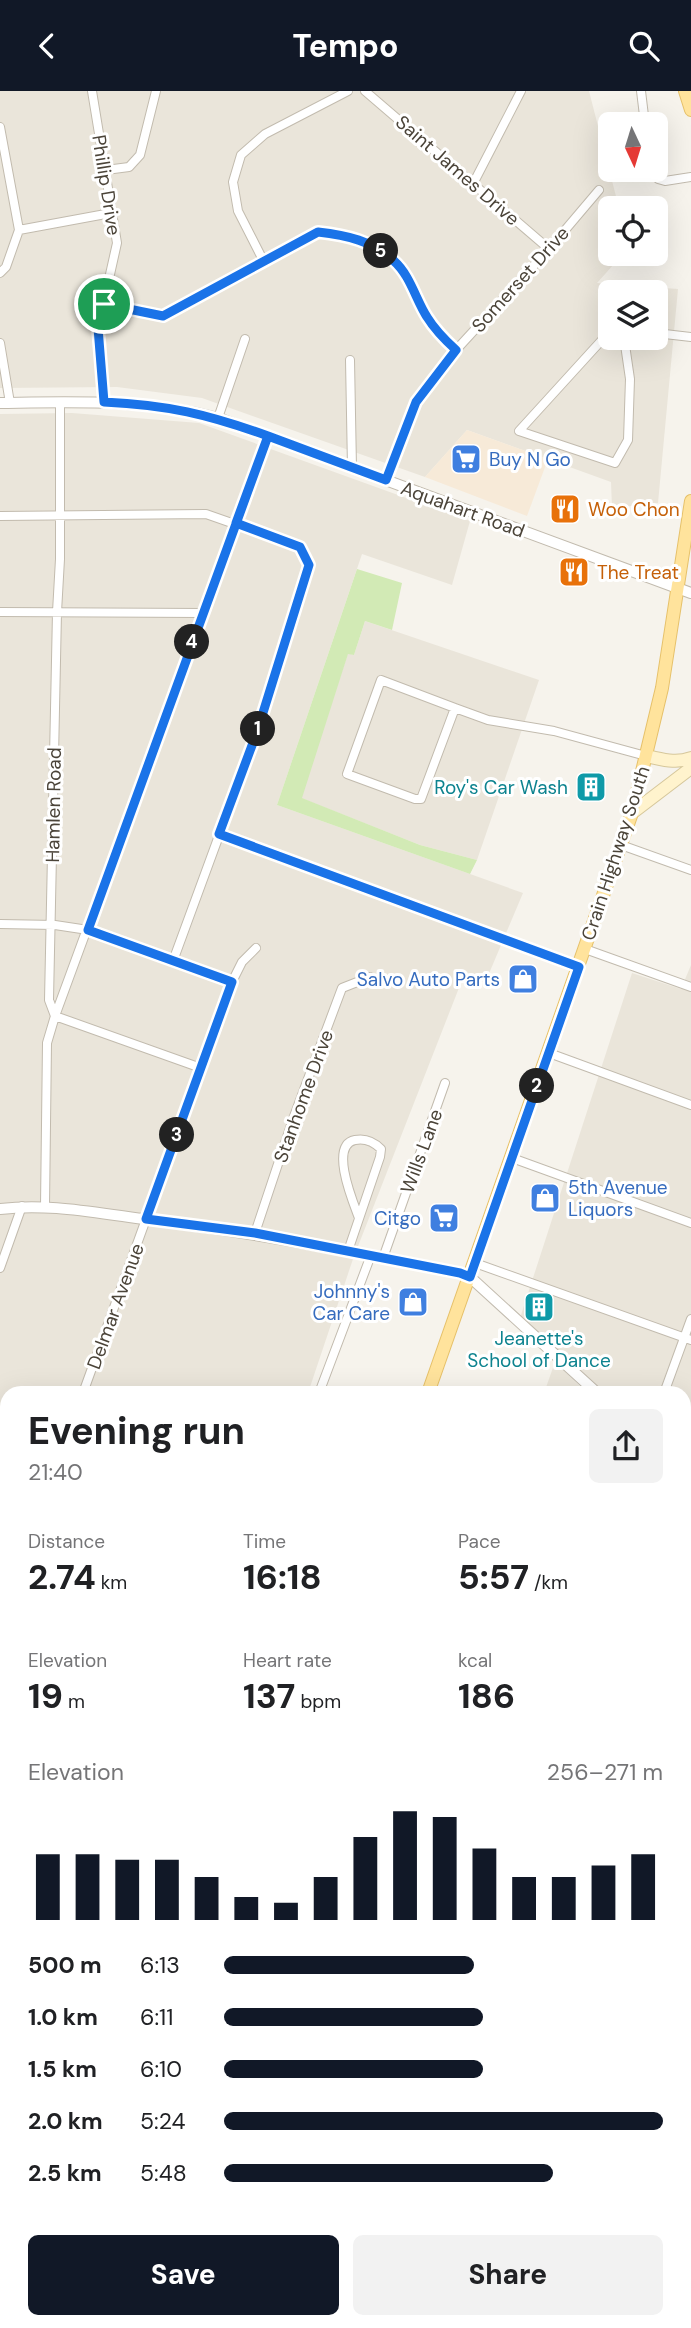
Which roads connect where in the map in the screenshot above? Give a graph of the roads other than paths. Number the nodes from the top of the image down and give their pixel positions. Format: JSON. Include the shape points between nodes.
{"nodes":[{"id":1,"x":92,"y":91,"type":"edge"},
{"id":2,"x":156,"y":91,"type":"edge"},
{"id":3,"x":348,"y":91,"type":"edge"},
{"id":4,"x":365,"y":91,"type":"edge"},
{"id":5,"x":521,"y":91,"type":"edge"},
{"id":6,"x":640,"y":91,"type":"edge"},
{"id":7,"x":685,"y":91,"type":"edge"},
{"id":8,"x":691,"y":110,"type":"edge"},
{"id":9,"x":643,"y":112,"type":"edge"},
{"id":10,"x":0,"y":127,"type":"edge"},
{"id":11,"x":106,"y":170,"type":"junction"},
{"id":12,"x":691,"y":177,"type":"edge"},
{"id":13,"x":668,"y":181,"type":"edge"},
{"id":14,"x":474,"y":183,"type":"junction"},
{"id":15,"x":599,"y":190,"type":"dead end"},
{"id":16,"x":111,"y":213,"type":"junction"},
{"id":17,"x":19,"y":230,"type":"junction"},
{"id":18,"x":549,"y":249,"type":"junction"},
{"id":19,"x":263,"y":260,"type":"junction"},
{"id":20,"x":0,"y":273,"type":"edge"},
{"id":21,"x":104,"y":304,"type":"junction"},
{"id":22,"x":668,"y":334,"type":"edge"},
{"id":23,"x":691,"y":337,"type":"edge"},
{"id":24,"x":245,"y":339,"type":"dead end"},
{"id":25,"x":0,"y":343,"type":"edge"},
{"id":26,"x":598,"y":344,"type":"edge"},
{"id":27,"x":456,"y":350,"type":"junction"},
{"id":28,"x":626,"y":350,"type":"edge"},
{"id":29,"x":350,"y":360,"type":"dead end"},
{"id":30,"x":60,"y":402,"type":"junction"},
{"id":31,"x":104,"y":402,"type":"junction"},
{"id":32,"x":5,"y":403,"type":"edge"},
{"id":33,"x":218,"y":418,"type":"junction"},
{"id":34,"x":268,"y":436,"type":"junction"},
{"id":35,"x":352,"y":468,"type":"junction"},
{"id":36,"x":386,"y":480,"type":"junction"},
{"id":37,"x":691,"y":501,"type":"edge"},
{"id":38,"x":59,"y":514,"type":"junction"},
{"id":39,"x":0,"y":516,"type":"edge"},
{"id":40,"x":236,"y":523,"type":"junction"},
{"id":41,"x":685,"y":590,"type":"edge"},
{"id":42,"x":0,"y":612,"type":"edge"},
{"id":43,"x":57,"y":612,"type":"junction"},
{"id":44,"x":203,"y":613,"type":"junction"},
{"id":45,"x":455,"y":708,"type":"junction"},
{"id":46,"x":646,"y":756,"type":"junction"},
{"id":47,"x":691,"y":758,"type":"edge"},
{"id":48,"x":691,"y":768,"type":"edge"},
{"id":49,"x":632,"y":813,"type":"junction"},
{"id":50,"x":219,"y":834,"type":"junction"},
{"id":51,"x":621,"y":845,"type":"junction"},
{"id":52,"x":691,"y":870,"type":"edge"},
{"id":53,"x":0,"y":924,"type":"edge"},
{"id":54,"x":50,"y":925,"type":"junction"},
{"id":55,"x":88,"y":930,"type":"junction"},
{"id":56,"x":256,"y":948,"type":"dead end"},
{"id":57,"x":585,"y":949,"type":"junction"},
{"id":58,"x":173,"y":961,"type":"junction"},
{"id":59,"x":579,"y":967,"type":"junction"},
{"id":60,"x":370,"y":977,"type":"dead end"},
{"id":61,"x":232,"y":982,"type":"junction"},
{"id":62,"x":691,"y":987,"type":"edge"},
{"id":63,"x":55,"y":1016,"type":"junction"},
{"id":64,"x":549,"y":1053,"type":"junction"},
{"id":65,"x":201,"y":1068,"type":"junction"},
{"id":66,"x":445,"y":1083,"type":"dead end"},
{"id":67,"x":691,"y":1105,"type":"edge"},
{"id":68,"x":512,"y":1158,"type":"junction"},
{"id":69,"x":22,"y":1206,"type":"junction"},
{"id":70,"x":45,"y":1206,"type":"junction"},
{"id":71,"x":0,"y":1209,"type":"edge"},
{"id":72,"x":359,"y":1217,"type":"junction"},
{"id":73,"x":146,"y":1219,"type":"junction"},
{"id":74,"x":691,"y":1223,"type":"edge"},
{"id":75,"x":255,"y":1233,"type":"junction"},
{"id":76,"x":348,"y":1251,"type":"junction"},
{"id":77,"x":371,"y":1255,"type":"junction"},
{"id":78,"x":383,"y":1258,"type":"junction"},
{"id":79,"x":475,"y":1263,"type":"junction"},
{"id":80,"x":0,"y":1268,"type":"edge"},
{"id":81,"x":470,"y":1277,"type":"junction"},
{"id":82,"x":691,"y":1319,"type":"edge"},
{"id":83,"x":688,"y":1339,"type":"edge"},
{"id":84,"x":86,"y":1386,"type":"edge"},
{"id":85,"x":322,"y":1386,"type":"edge"},
{"id":86,"x":431,"y":1386,"type":"edge"},
{"id":87,"x":589,"y":1386,"type":"edge"},
{"id":88,"x":667,"y":1386,"type":"edge"}],
"edges":[{"from":1,"to":11,"type":"street","name":"Phillip Drive"},
{"from":2,"to":11,"type":"street","via":[[141,155],[129,167]]},
{"from":3,"to":19,"type":"street","via":[[265,134],[241,155],[233,182],[238,211]]},
{"from":4,"to":14,"type":"street","name":"Saint James Drive"},
{"from":5,"to":14,"type":"street"},
{"from":6,"to":9,"type":"street"},
{"from":7,"to":8,"type":"main road"},
{"from":10,"to":17,"type":"street"},
{"from":11,"to":16,"type":"street","name":"Phillip Drive"},
{"from":12,"to":13,"type":"street"},
{"from":14,"to":18,"type":"street","name":"Saint James Drive"},
{"from":15,"to":18,"type":"street","name":"Somerset Drive"},
{"from":16,"to":17,"type":"street"},
{"from":16,"to":21,"type":"street","name":"Phillip Drive","via":[[117,243]]},
{"from":17,"to":20,"type":"street"},
{"from":18,"to":27,"type":"street","name":"Somerset Drive"},
{"from":19,"to":21,"type":"street","via":[[163,316]]},
{"from":19,"to":27,"type":"street","via":[[318,232],[363,241],[396,262],[427,317]]},
{"from":21,"to":31,"type":"street","name":"Phillip Drive","via":[[98,328]]},
{"from":22,"to":23,"type":"street"},
{"from":24,"to":33,"type":"street"},
{"from":25,"to":32,"type":"street"},
{"from":26,"to":28,"type":"street","via":[[519,431],[615,463],[628,440],[631,379]]},
{"from":27,"to":36,"type":"street","name":"Somerset Drive","via":[[416,402]]},
{"from":29,"to":35,"type":"street"},
{"from":30,"to":31,"type":"street","name":"Aquahart Road"},
{"from":30,"to":32,"type":"street","name":"Aquahart Road"},
{"from":30,"to":38,"type":"street","name":"Hamlen Road"},
{"from":31,"to":33,"type":"street","name":"Aquahart Road","via":[[158,405]]},
{"from":33,"to":34,"type":"street","name":"Aquahart Road"},
{"from":34,"to":35,"type":"street","name":"Aquahart Road"},
{"from":34,"to":40,"type":"street"},
{"from":35,"to":36,"type":"street","name":"Aquahart Road"},
{"from":36,"to":41,"type":"street","name":"Aquahart Road"},
{"from":37,"to":41,"type":"main road","name":"Crain Highway South"},
{"from":38,"to":39,"type":"street"},
{"from":38,"to":40,"type":"street","via":[[206,514]]},
{"from":38,"to":43,"type":"street","name":"Hamlen Road"},
{"from":40,"to":44,"type":"street"},
{"from":40,"to":50,"type":"street","via":[[300,547],[309,565],[257,732]]},
{"from":41,"to":46,"type":"main road","name":"Crain Highway South"},
{"from":42,"to":43,"type":"street"},
{"from":43,"to":44,"type":"street"},
{"from":43,"to":54,"type":"street","name":"Hamlen Road"},
{"from":44,"to":55,"type":"street"},
{"from":45,"to":45,"type":"street","via":[[381,680],[347,774],[421,799]]},
{"from":45,"to":46,"type":"street","via":[[488,720],[554,731]]},
{"from":46,"to":47,"type":"main road","via":[[681,762]]},
{"from":46,"to":49,"type":"main road","name":"Crain Highway South"},
{"from":48,"to":49,"type":"main road"},
{"from":49,"to":51,"type":"main road","name":"Crain Highway South"},
{"from":50,"to":58,"type":"street"},
{"from":50,"to":59,"type":"street"},
{"from":51,"to":52,"type":"street"},
{"from":51,"to":57,"type":"main road","name":"Crain Highway South"},
{"from":53,"to":54,"type":"street"},
{"from":54,"to":55,"type":"street"},
{"from":54,"to":63,"type":"street","name":"Hamlen Road","via":[[49,1000]]},
{"from":55,"to":58,"type":"street"},
{"from":55,"to":63,"type":"street"},
{"from":56,"to":61,"type":"street","name":"Delmar Avenue"},
{"from":57,"to":59,"type":"main road","name":"Crain Highway South"},
{"from":57,"to":62,"type":"street"},
{"from":58,"to":61,"type":"street"},
{"from":59,"to":64,"type":"main road","name":"Crain Highway South"},
{"from":60,"to":75,"type":"street","name":"Stanhome Drive","via":[[342,988]]},
{"from":61,"to":65,"type":"street","name":"Delmar Avenue"},
{"from":63,"to":65,"type":"street"},
{"from":63,"to":70,"type":"street","name":"Hamlen Road","via":[[47,1043]]},
{"from":64,"to":67,"type":"street"},
{"from":64,"to":68,"type":"main road","name":"Crain Highway South"},
{"from":65,"to":73,"type":"street","name":"Delmar Avenue"},
{"from":66,"to":78,"type":"street","name":"Wills Lane"},
{"from":68,"to":74,"type":"street"},
{"from":68,"to":79,"type":"main road","name":"Crain Highway South"},
{"from":69,"to":70,"type":"street"},
{"from":69,"to":71,"type":"street"},
{"from":69,"to":80,"type":"street"},
{"from":70,"to":73,"type":"street"},
{"from":72,"to":72,"type":"street","name":"Wills Lane","via":[[381,1149],[359,1139],[345,1146],[344,1163],[347,1188]]},
{"from":72,"to":76,"type":"street","name":"Wills Lane"},
{"from":73,"to":75,"type":"street"},
{"from":73,"to":84,"type":"street","name":"Delmar Avenue"},
{"from":75,"to":76,"type":"street"},
{"from":76,"to":77,"type":"street"},
{"from":77,"to":78,"type":"street"},
{"from":77,"to":85,"type":"street"},
{"from":78,"to":81,"type":"street"},
{"from":79,"to":81,"type":"main road","name":"Crain Highway South"},
{"from":79,"to":83,"type":"street"},
{"from":81,"to":86,"type":"main road","name":"Crain Highway South"},
{"from":81,"to":87,"type":"street"},
{"from":82,"to":83,"type":"street"},
{"from":83,"to":88,"type":"street"}]}
